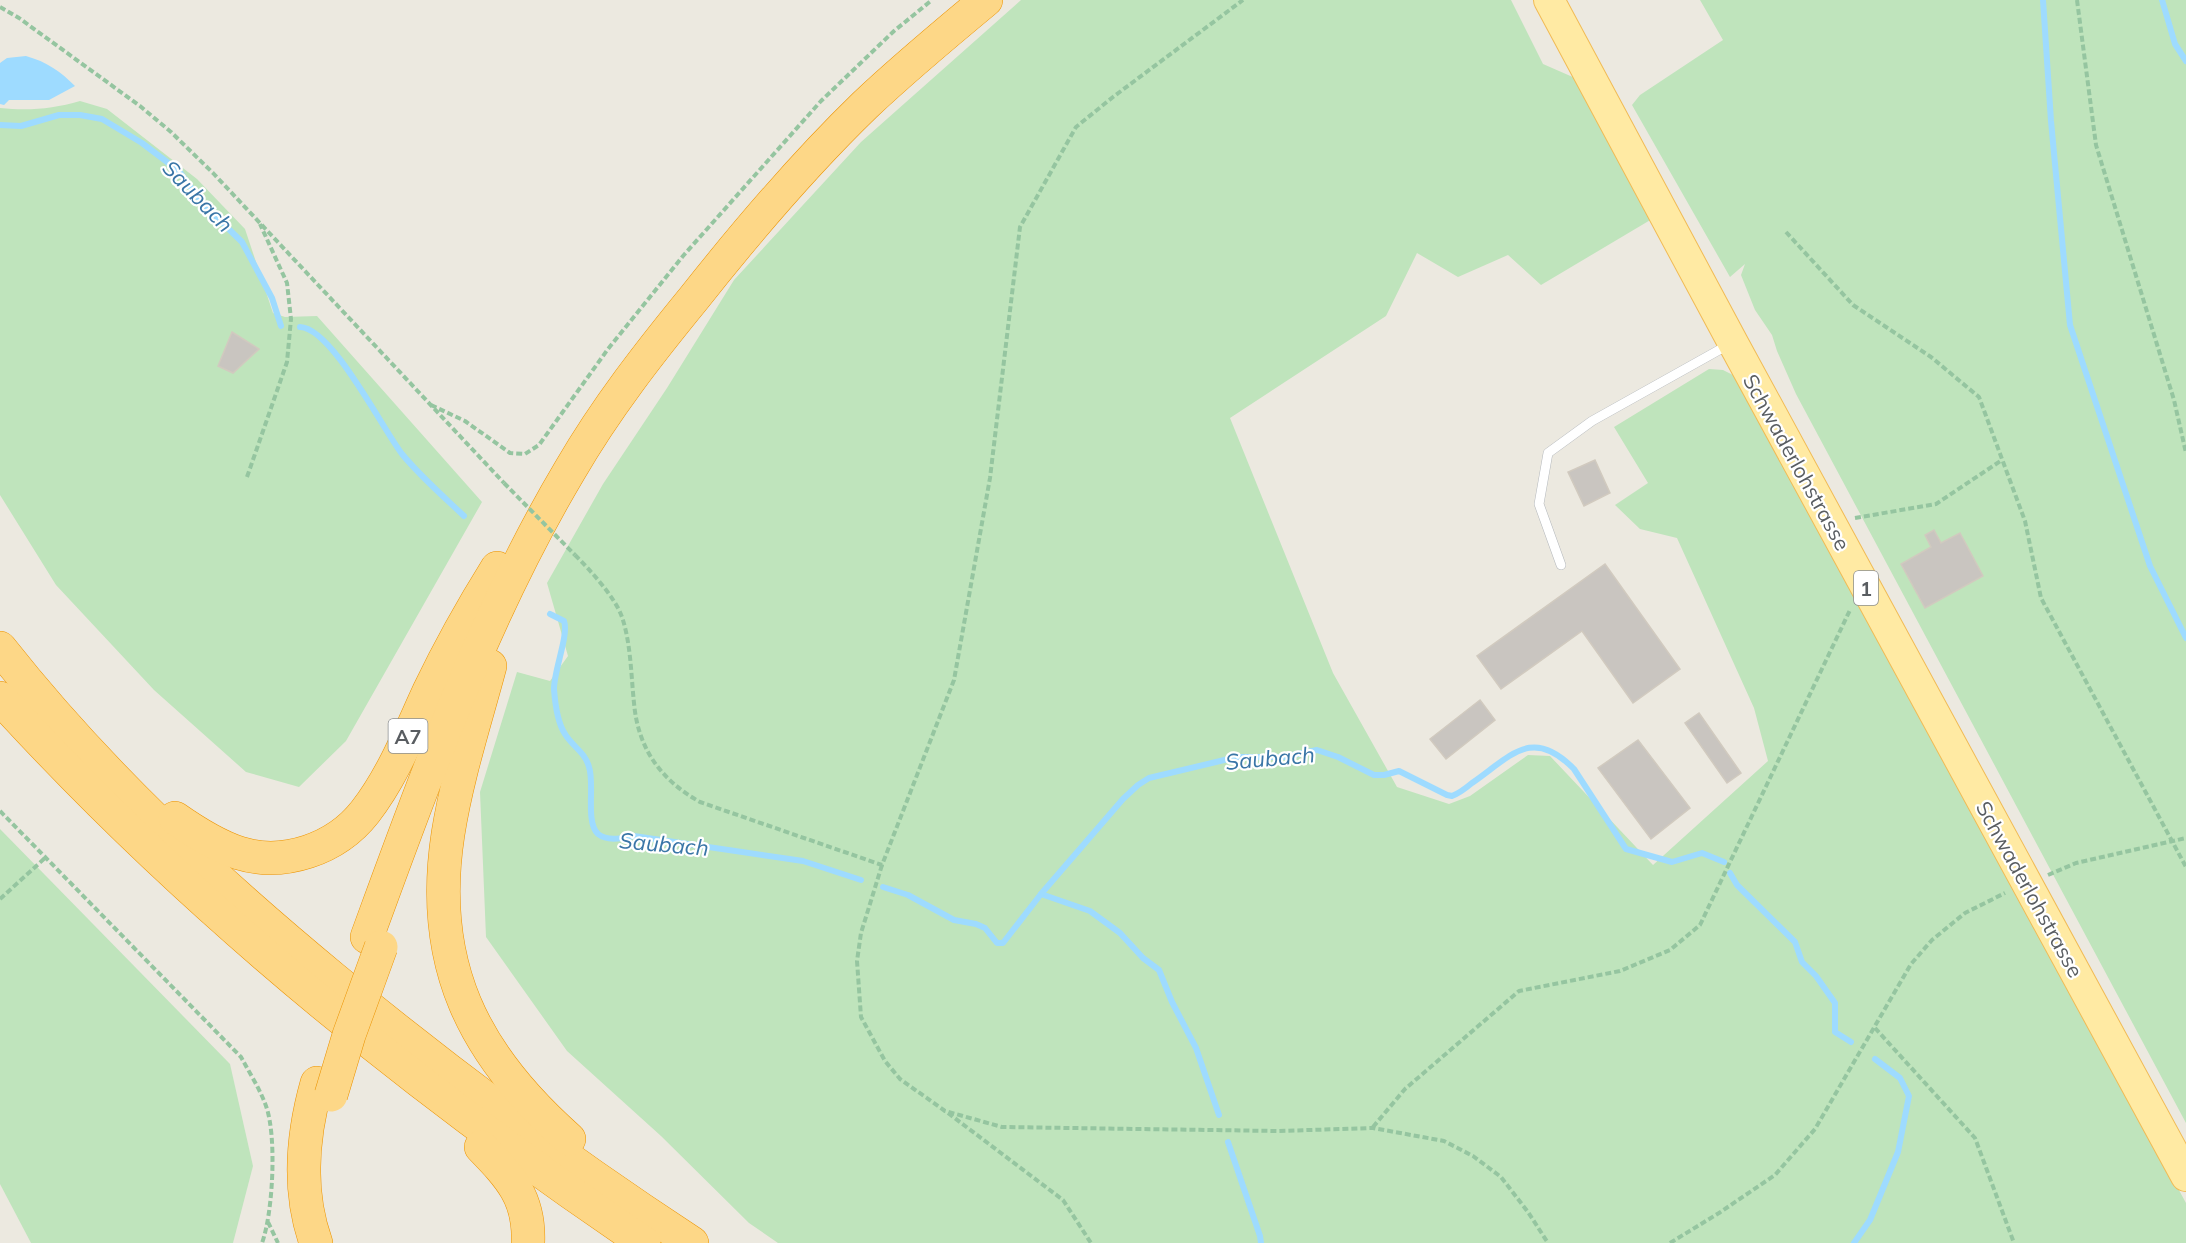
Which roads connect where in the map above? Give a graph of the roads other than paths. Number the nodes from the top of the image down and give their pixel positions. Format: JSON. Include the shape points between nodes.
{"nodes":[{"id":1,"x":986,"y":0,"type":"edge"},
{"id":2,"x":1549,"y":0,"type":"edge"},
{"id":3,"x":691,"y":302,"type":"junction"},
{"id":4,"x":1732,"y":343,"type":"junction"},
{"id":5,"x":601,"y":419,"type":"junction"},
{"id":6,"x":1561,"y":565,"type":"dead end"},
{"id":7,"x":0,"y":648,"type":"edge"},
{"id":8,"x":491,"y":665,"type":"junction"},
{"id":9,"x":0,"y":698,"type":"edge"},
{"id":10,"x":116,"y":779,"type":"junction"},
{"id":11,"x":374,"y":942,"type":"junction"},
{"id":12,"x":415,"y":1079,"type":"junction"},
{"id":13,"x":324,"y":1089,"type":"junction"},
{"id":14,"x":2186,"y":1176,"type":"edge"},
{"id":15,"x":669,"y":1239,"type":"edge"},
{"id":16,"x":315,"y":1243,"type":"edge"},
{"id":17,"x":334,"y":1243,"type":"edge"},
{"id":18,"x":528,"y":1243,"type":"edge"}],
"edges":[{"from":1,"to":3,"type":"highway","via":[[864,106],[816,155]]},
{"from":2,"to":4,"type":"main road","name":"Schwaderlohstrasse","number":"1"},
{"from":3,"to":5,"type":"highway","number":"A7"},
{"from":3,"to":8,"type":"highway","number":"A7","via":[[569,504]]},
{"from":4,"to":6,"type":"lane","via":[[1592,421],[1548,453],[1539,504]]},
{"from":4,"to":14,"type":"main road","name":"Schwaderlohstrasse","number":"1"},
{"from":5,"to":10,"type":"highway","number":"A7","via":[[473,606],[391,771],[366,810],[345,832],[319,847],[293,855],[266,857],[241,853],[198,833]]},
{"from":5,"to":11,"type":"highway","number":"A7","via":[[548,508],[482,642],[416,804]]},
{"from":7,"to":10,"type":"highway","number":"A7"},
{"from":8,"to":11,"type":"highway","number":"A7"},
{"from":8,"to":15,"type":"highway","number":"A7","via":[[458,785],[446,858],[443,906],[454,973],[479,1035],[508,1077]]},
{"from":9,"to":12,"type":"highway","via":[[92,796],[217,915]]},
{"from":10,"to":15,"type":"highway","number":"A7","via":[[225,885],[366,1005]]},
{"from":11,"to":13,"type":"highway","number":"A7"},
{"from":12,"to":15,"type":"highway","via":[[524,1160]]},
{"from":12,"to":18,"type":"highway","via":[[512,1180],[525,1211]]},
{"from":13,"to":16,"type":"highway","number":"A7","via":[[308,1122],[303,1168],[306,1213]]},
{"from":13,"to":17,"type":"highway","number":"A7","via":[[320,1168],[324,1213]]}]}
